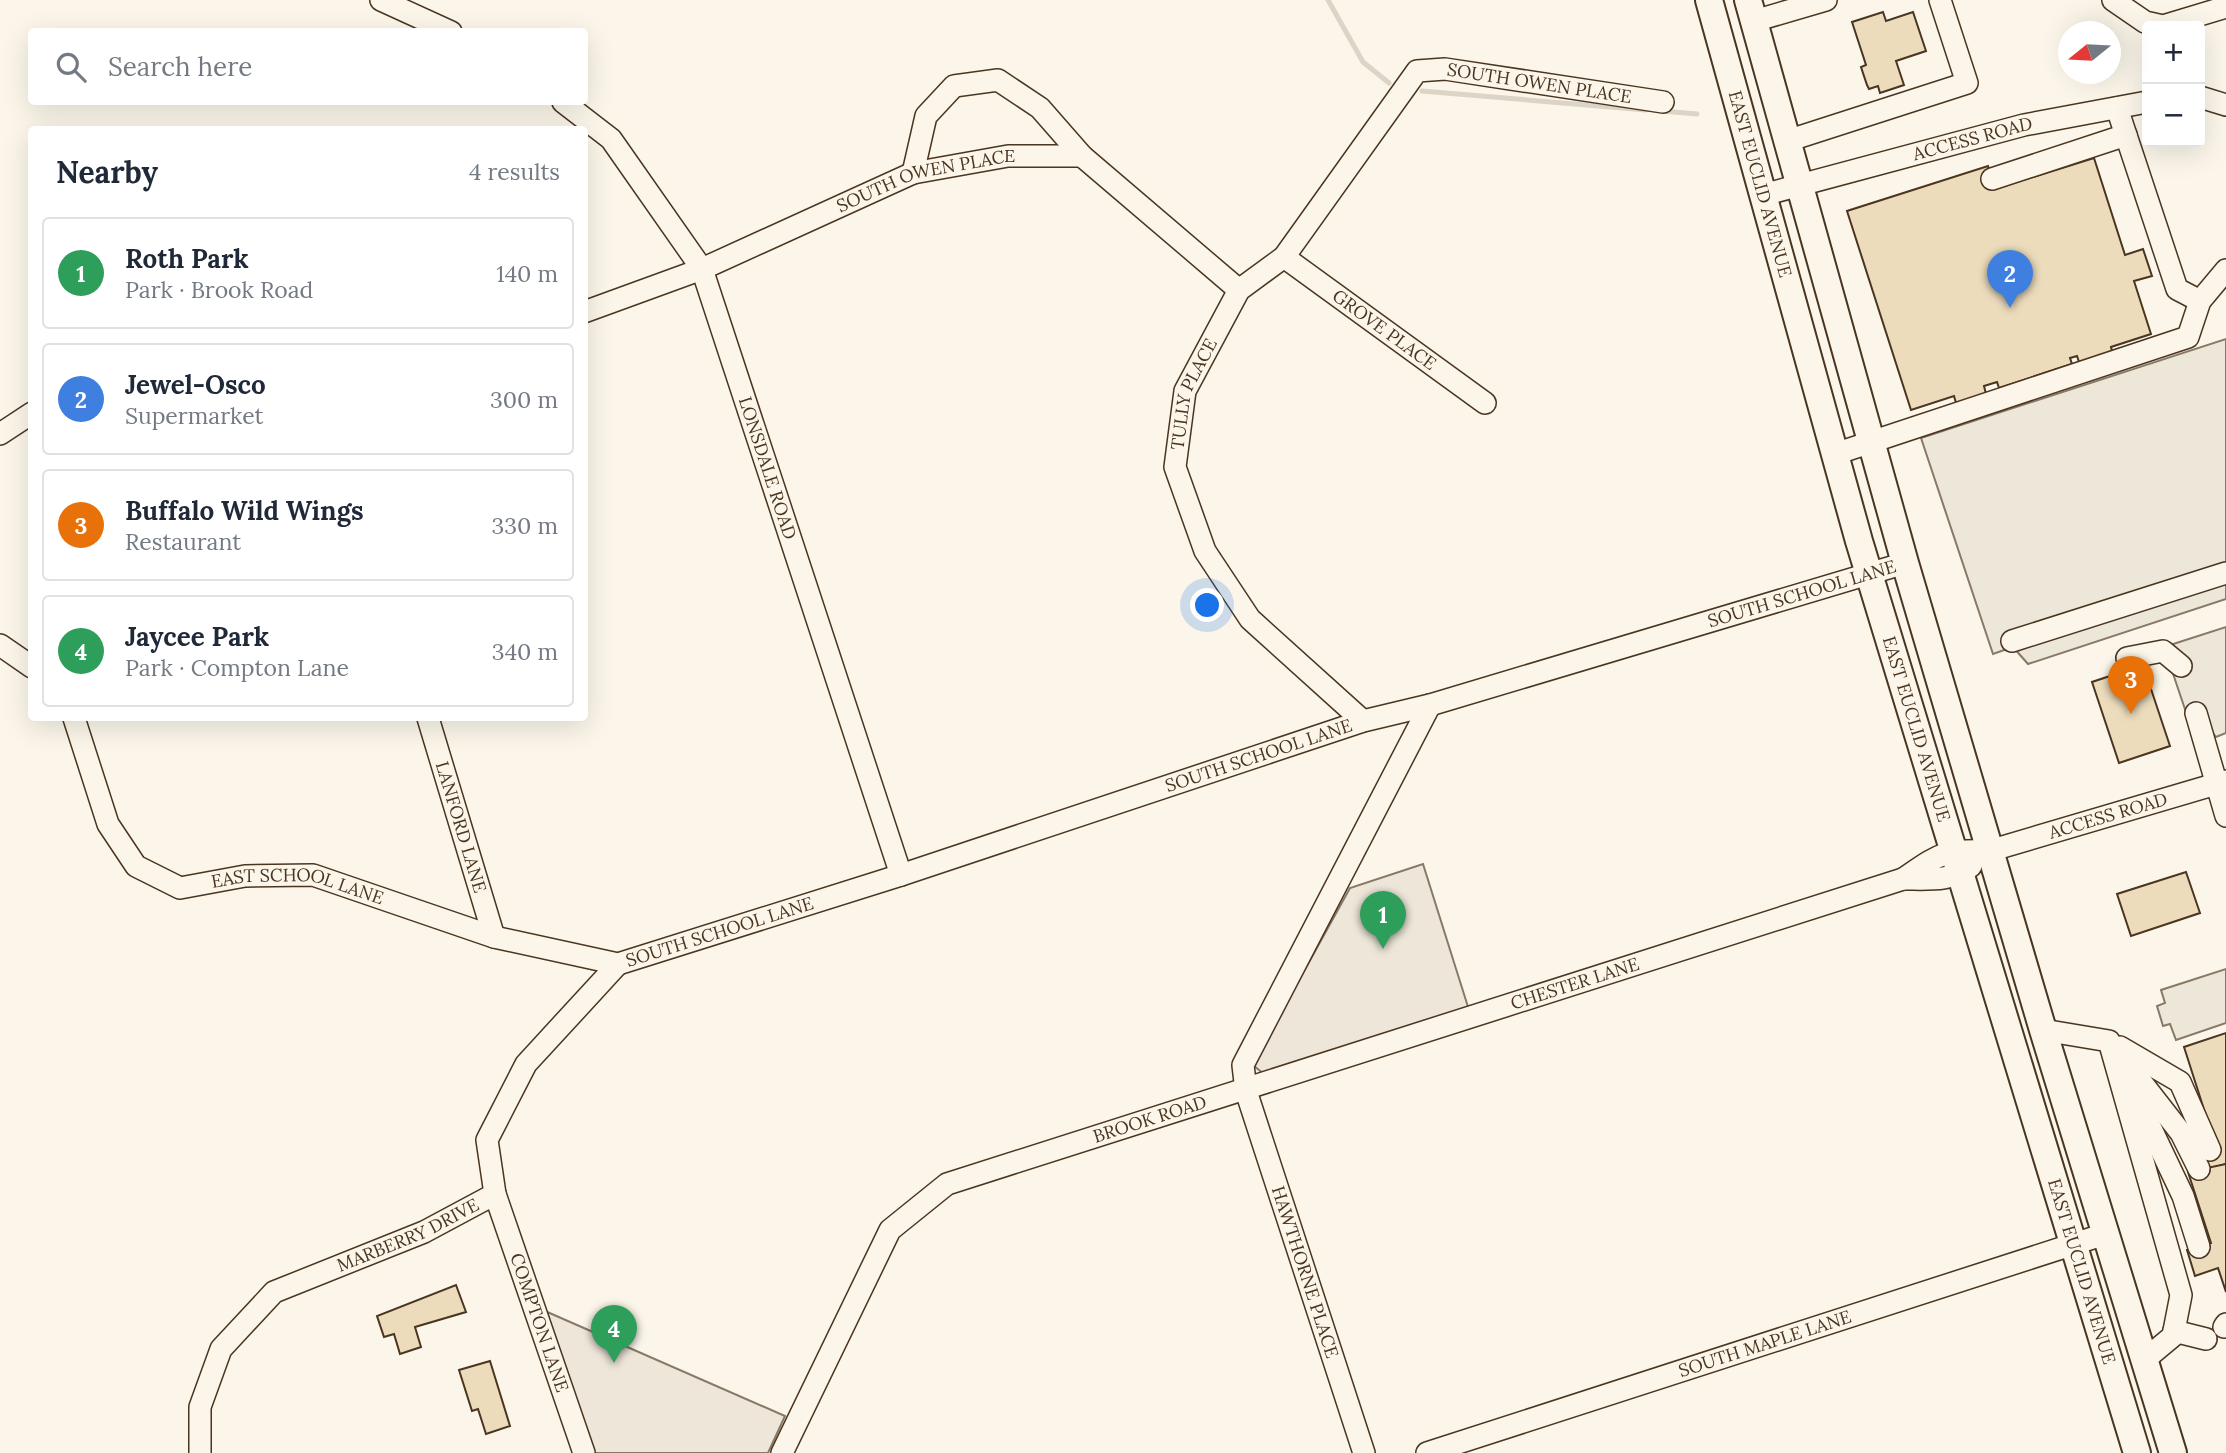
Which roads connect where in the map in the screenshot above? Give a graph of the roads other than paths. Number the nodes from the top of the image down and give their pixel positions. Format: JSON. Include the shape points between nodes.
{"nodes":[{"id":1,"x":381,"y":0,"type":"edge"},
{"id":2,"x":1709,"y":0,"type":"edge"},
{"id":3,"x":1826,"y":0,"type":"edge"},
{"id":4,"x":1940,"y":0,"type":"edge"},
{"id":5,"x":2113,"y":0,"type":"edge"},
{"id":6,"x":2226,"y":7,"type":"edge"},
{"id":7,"x":1751,"y":10,"type":"edge"},
{"id":8,"x":442,"y":28,"type":"edge"},
{"id":9,"x":1417,"y":71,"type":"joint"},
{"id":10,"x":2205,"y":99,"type":"edge"},
{"id":11,"x":1663,"y":102,"type":"dead end"},
{"id":12,"x":2142,"y":103,"type":"edge"},
{"id":13,"x":567,"y":105,"type":"edge"},
{"id":14,"x":2226,"y":105,"type":"edge"},
{"id":15,"x":2117,"y":108,"type":"junction"},
{"id":16,"x":2126,"y":135,"type":"junction"},
{"id":17,"x":1787,"y":141,"type":"junction"},
{"id":18,"x":1082,"y":156,"type":"junction"},
{"id":19,"x":913,"y":173,"type":"junction"},
{"id":20,"x":1992,"y":179,"type":"dead end"},
{"id":21,"x":1800,"y":186,"type":"junction"},
{"id":22,"x":1763,"y":195,"type":"junction"},
{"id":23,"x":1284,"y":257,"type":"junction"},
{"id":24,"x":702,"y":269,"type":"junction"},
{"id":25,"x":2226,"y":270,"type":"edge"},
{"id":26,"x":1239,"y":289,"type":"junction"},
{"id":27,"x":2200,"y":301,"type":"junction"},
{"id":28,"x":588,"y":311,"type":"edge"},
{"id":29,"x":1485,"y":403,"type":"dead end"},
{"id":30,"x":28,"y":416,"type":"edge"},
{"id":31,"x":0,"y":434,"type":"edge"},
{"id":32,"x":1872,"y":444,"type":"junction"},
{"id":33,"x":1835,"y":454,"type":"junction"},
{"id":34,"x":1905,"y":563,"type":"junction"},
{"id":35,"x":1869,"y":573,"type":"junction"},
{"id":36,"x":2226,"y":573,"type":"edge"},
{"id":37,"x":2011,"y":641,"type":"dead end"},
{"id":38,"x":0,"y":645,"type":"edge"},
{"id":39,"x":2127,"y":658,"type":"dead end"},
{"id":40,"x":28,"y":664,"type":"edge"},
{"id":41,"x":2181,"y":666,"type":"dead end"},
{"id":42,"x":1430,"y":705,"type":"junction"},
{"id":43,"x":2196,"y":713,"type":"dead end"},
{"id":44,"x":75,"y":721,"type":"edge"},
{"id":45,"x":429,"y":721,"type":"edge"},
{"id":46,"x":1363,"y":721,"type":"junction"},
{"id":47,"x":2222,"y":782,"type":"edge"},
{"id":48,"x":2226,"y":816,"type":"edge"},
{"id":49,"x":1989,"y":851,"type":"junction"},
{"id":50,"x":1959,"y":862,"type":"junction"},
{"id":51,"x":901,"y":875,"type":"junction"},
{"id":52,"x":494,"y":937,"type":"junction"},
{"id":53,"x":618,"y":964,"type":"junction"},
{"id":54,"x":2043,"y":1030,"type":"junction"},
{"id":55,"x":2109,"y":1041,"type":"junction"},
{"id":56,"x":1246,"y":1091,"type":"junction"},
{"id":57,"x":495,"y":1194,"type":"junction"},
{"id":58,"x":2105,"y":1234,"type":"junction"},
{"id":59,"x":2073,"y":1244,"type":"junction"},
{"id":60,"x":2199,"y":1247,"type":"dead end"},
{"id":61,"x":2174,"y":1331,"type":"junction"},
{"id":62,"x":2206,"y":1339,"type":"dead end"},
{"id":63,"x":2143,"y":1361,"type":"junction"},
{"id":64,"x":200,"y":1453,"type":"edge"},
{"id":65,"x":584,"y":1453,"type":"edge"},
{"id":66,"x":782,"y":1453,"type":"edge"},
{"id":67,"x":1363,"y":1453,"type":"edge"},
{"id":68,"x":1427,"y":1453,"type":"edge"},
{"id":69,"x":2137,"y":1453,"type":"edge"},
{"id":70,"x":2173,"y":1453,"type":"edge"}],
"edges":[{"from":1,"to":8,"type":"street"},
{"from":2,"to":22,"type":"main road","name":"EAST EUCLID AVENUE"},
{"from":3,"to":7,"type":"street"},
{"from":4,"to":17,"type":"street","via":[[1968,83]]},
{"from":5,"to":6,"type":"street","via":[[2145,22],[2163,26]]},
{"from":7,"to":17,"type":"main road","name":"EAST EUCLID AVENUE"},
{"from":9,"to":11,"type":"street","name":"SOUTH OWEN PLACE","via":[[1445,69]]},
{"from":9,"to":23,"type":"street","name":"TULLY PLACE"},
{"from":10,"to":14,"type":"street"},
{"from":12,"to":15,"type":"street","name":"ACCESS ROAD"},
{"from":13,"to":24,"type":"street","name":"LONSDALE ROAD","via":[[611,139]]},
{"from":15,"to":16,"type":"street"},
{"from":15,"to":21,"type":"street","name":"ACCESS ROAD","via":[[2024,125]]},
{"from":16,"to":20,"type":"street"},
{"from":16,"to":27,"type":"street","via":[[2177,289]]},
{"from":17,"to":21,"type":"main road","name":"EAST EUCLID AVENUE"},
{"from":18,"to":19,"type":"street","name":"SOUTH OWEN PLACE","via":[[1009,156]]},
{"from":18,"to":19,"type":"street","via":[[1040,108],[998,80],[954,86],[926,116]]},
{"from":18,"to":26,"type":"street"},
{"from":19,"to":24,"type":"street","name":"SOUTH OWEN PLACE"},
{"from":21,"to":22,"type":"street","name":"ACCESS ROAD"},
{"from":21,"to":32,"type":"main road","name":"EAST EUCLID AVENUE"},
{"from":22,"to":33,"type":"main road","name":"EAST EUCLID AVENUE"},
{"from":23,"to":26,"type":"street","name":"TULLY PLACE"},
{"from":23,"to":29,"type":"street","name":"GROVE PLACE"},
{"from":24,"to":28,"type":"street","name":"SOUTH OWEN PLACE"},
{"from":24,"to":51,"type":"street","name":"LONSDALE ROAD"},
{"from":25,"to":27,"type":"street"},
{"from":26,"to":46,"type":"street","name":"TULLY PLACE","via":[[1185,391],[1175,467],[1205,551],[1250,619]]},
{"from":27,"to":32,"type":"street","via":[[2188,337]]},
{"from":30,"to":31,"type":"street"},
{"from":32,"to":33,"type":"street"},
{"from":32,"to":34,"type":"main road","name":"EAST EUCLID AVENUE"},
{"from":33,"to":35,"type":"main road","name":"EAST EUCLID AVENUE"},
{"from":34,"to":35,"type":"street","name":"SOUTH SCHOOL LANE"},
{"from":34,"to":49,"type":"main road","name":"EAST EUCLID AVENUE"},
{"from":35,"to":42,"type":"street","name":"SOUTH SCHOOL LANE"},
{"from":35,"to":50,"type":"main road","name":"EAST EUCLID AVENUE"},
{"from":36,"to":37,"type":"street"},
{"from":38,"to":40,"type":"street"},
{"from":39,"to":41,"type":"street","via":[[2163,651]]},
{"from":42,"to":46,"type":"street","name":"SOUTH SCHOOL LANE"},
{"from":42,"to":56,"type":"street","via":[[1247,1053],[1243,1065]]},
{"from":43,"to":47,"type":"street"},
{"from":44,"to":52,"type":"street","name":"EAST SCHOOL LANE","via":[[108,824],[136,866],[180,888],[245,876],[313,875]]},
{"from":45,"to":52,"type":"street","name":"LANFORD LANE"},
{"from":46,"to":51,"type":"street","name":"SOUTH SCHOOL LANE"},
{"from":47,"to":48,"type":"street"},
{"from":47,"to":49,"type":"street","name":"ACCESS ROAD"},
{"from":49,"to":50,"type":"street","name":"CHESTER LANE"},
{"from":49,"to":54,"type":"main road","name":"EAST EUCLID AVENUE"},
{"from":50,"to":56,"type":"street","name":"CHESTER LANE","via":[[1934,858],[1903,879]]},
{"from":50,"to":59,"type":"main road","name":"EAST EUCLID AVENUE"},
{"from":51,"to":53,"type":"street","name":"SOUTH SCHOOL LANE"},
{"from":52,"to":53,"type":"street","name":"EAST SCHOOL LANE"},
{"from":53,"to":57,"type":"street","name":"MARBERRY DRIVE","via":[[526,1064],[487,1140]]},
{"from":54,"to":55,"type":"street"},
{"from":54,"to":58,"type":"main road","name":"EAST EUCLID AVENUE"},
{"from":55,"to":55,"type":"street","via":[[2180,1133],[2204,1160],[2180,1082]]},
{"from":55,"to":60,"type":"street","via":[[2183,1196]]},
{"from":55,"to":61,"type":"street","via":[[2181,1295]]},
{"from":56,"to":66,"type":"street","name":"BROOK ROAD","via":[[947,1184],[890,1230]]},
{"from":56,"to":67,"type":"street","name":"HAWTHORNE PLACE"},
{"from":57,"to":64,"type":"street","name":"MARBERRY DRIVE","via":[[424,1232],[274,1292],[221,1349],[200,1407]]},
{"from":57,"to":65,"type":"street","name":"COMPTON LANE"},
{"from":58,"to":59,"type":"street","name":"SOUTH MAPLE LANE"},
{"from":58,"to":63,"type":"main road","name":"EAST EUCLID AVENUE"},
{"from":59,"to":68,"type":"street","name":"SOUTH MAPLE LANE"},
{"from":59,"to":69,"type":"main road","name":"EAST EUCLID AVENUE"},
{"from":61,"to":62,"type":"street"},
{"from":61,"to":63,"type":"street"},
{"from":63,"to":70,"type":"main road","name":"EAST EUCLID AVENUE"}]}
